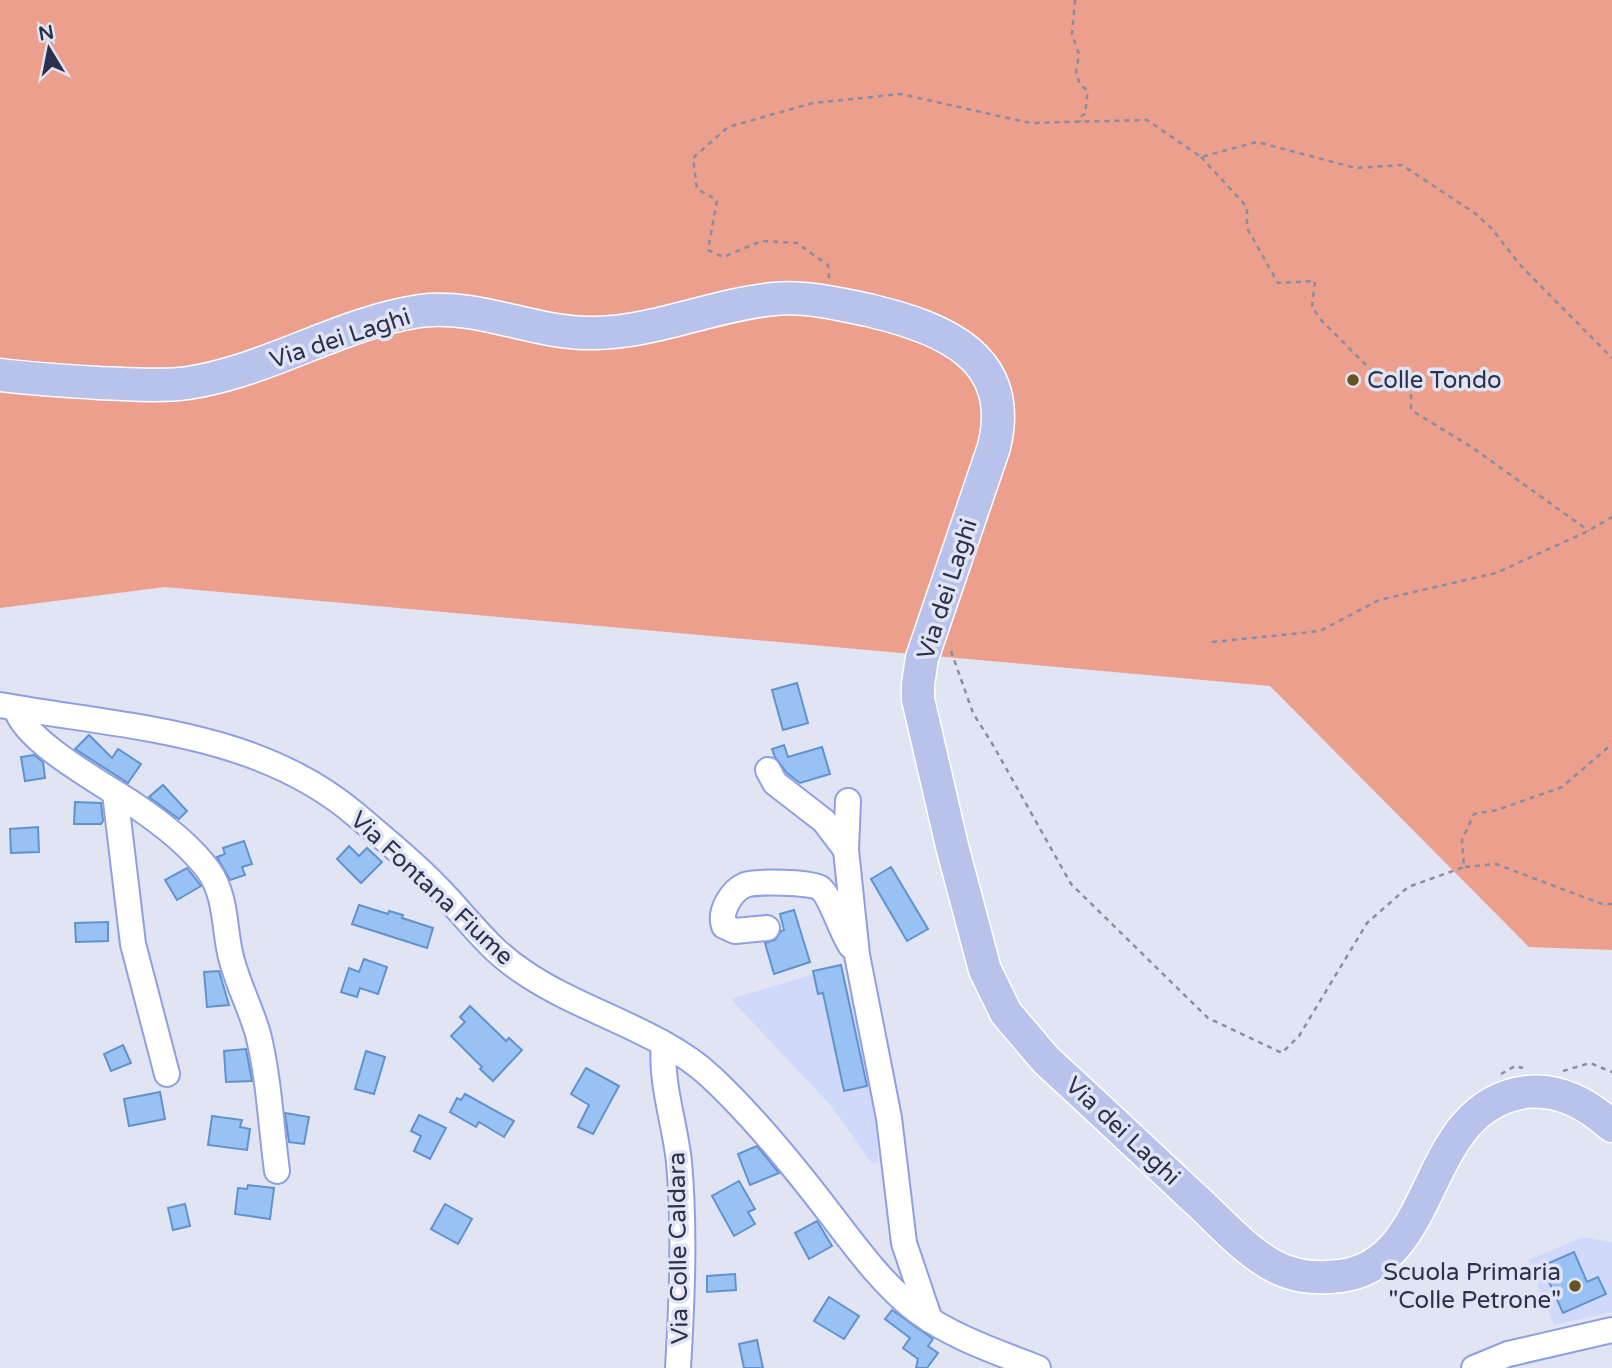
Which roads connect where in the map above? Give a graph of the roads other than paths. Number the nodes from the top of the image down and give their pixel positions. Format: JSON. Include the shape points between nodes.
{"nodes":[{"id":1,"x":0,"y":375,"type":"edge"},
{"id":2,"x":8,"y":707,"type":"edge"},
{"id":3,"x":768,"y":769,"type":"dead end"},
{"id":4,"x":115,"y":793,"type":"junction"},
{"id":5,"x":848,"y":801,"type":"dead end"},
{"id":6,"x":846,"y":850,"type":"junction"},
{"id":7,"x":767,"y":928,"type":"dead end"},
{"id":8,"x":857,"y":955,"type":"junction"},
{"id":9,"x":659,"y":1043,"type":"junction"},
{"id":10,"x":167,"y":1074,"type":"dead end"},
{"id":11,"x":1612,"y":1126,"type":"edge"},
{"id":12,"x":277,"y":1171,"type":"dead end"},
{"id":13,"x":930,"y":1320,"type":"junction"},
{"id":14,"x":1612,"y":1330,"type":"edge"},
{"id":15,"x":679,"y":1343,"type":"junction"},
{"id":16,"x":678,"y":1368,"type":"edge"},
{"id":17,"x":688,"y":1368,"type":"edge"},
{"id":18,"x":1038,"y":1368,"type":"edge"},
{"id":19,"x":1474,"y":1368,"type":"edge"}],
"edges":[{"from":1,"to":11,"type":"main road","name":"Via dei Laghi","via":[[188,383],[391,318],[430,310],[592,334],[643,329],[791,298],[909,320],[938,331],[975,358],[988,376],[998,421],[994,447],[919,678],[920,711],[979,951],[1015,1025],[1219,1221],[1265,1261],[1288,1273],[1347,1275],[1391,1251],[1459,1132],[1476,1114],[1504,1098],[1553,1093],[1588,1107]]},
{"from":2,"to":4,"type":"street","via":[[68,762]]},
{"from":2,"to":9,"type":"street","name":"Via Fontana Fiume","via":[[191,736],[302,777],[347,807],[423,873],[510,963],[562,995]]},
{"from":3,"to":6,"type":"street","via":[[775,783],[824,821]]},
{"from":4,"to":10,"type":"street","via":[[133,944]]},
{"from":4,"to":12,"type":"street","via":[[192,852],[217,887],[231,957],[260,1046]]},
{"from":5,"to":6,"type":"street"},
{"from":6,"to":8,"type":"street"},
{"from":7,"to":8,"type":"street","via":[[735,931],[724,926],[723,912],[739,889],[755,883],[816,886],[825,893]]},
{"from":8,"to":13,"type":"street","via":[[886,1103],[904,1243]]},
{"from":9,"to":13,"type":"street","name":"Via Fontana Fiume","via":[[718,1084],[785,1157],[881,1277]]},
{"from":9,"to":15,"type":"street","name":"Via Colle Caldara","via":[[681,1183]]},
{"from":13,"to":18,"type":"street","name":"Via Fontana Fiume"},
{"from":14,"to":19,"type":"street","via":[[1533,1347]]},
{"from":15,"to":16,"type":"street","name":"Via Colle Caldara"},
{"from":15,"to":17,"type":"street"}]}
